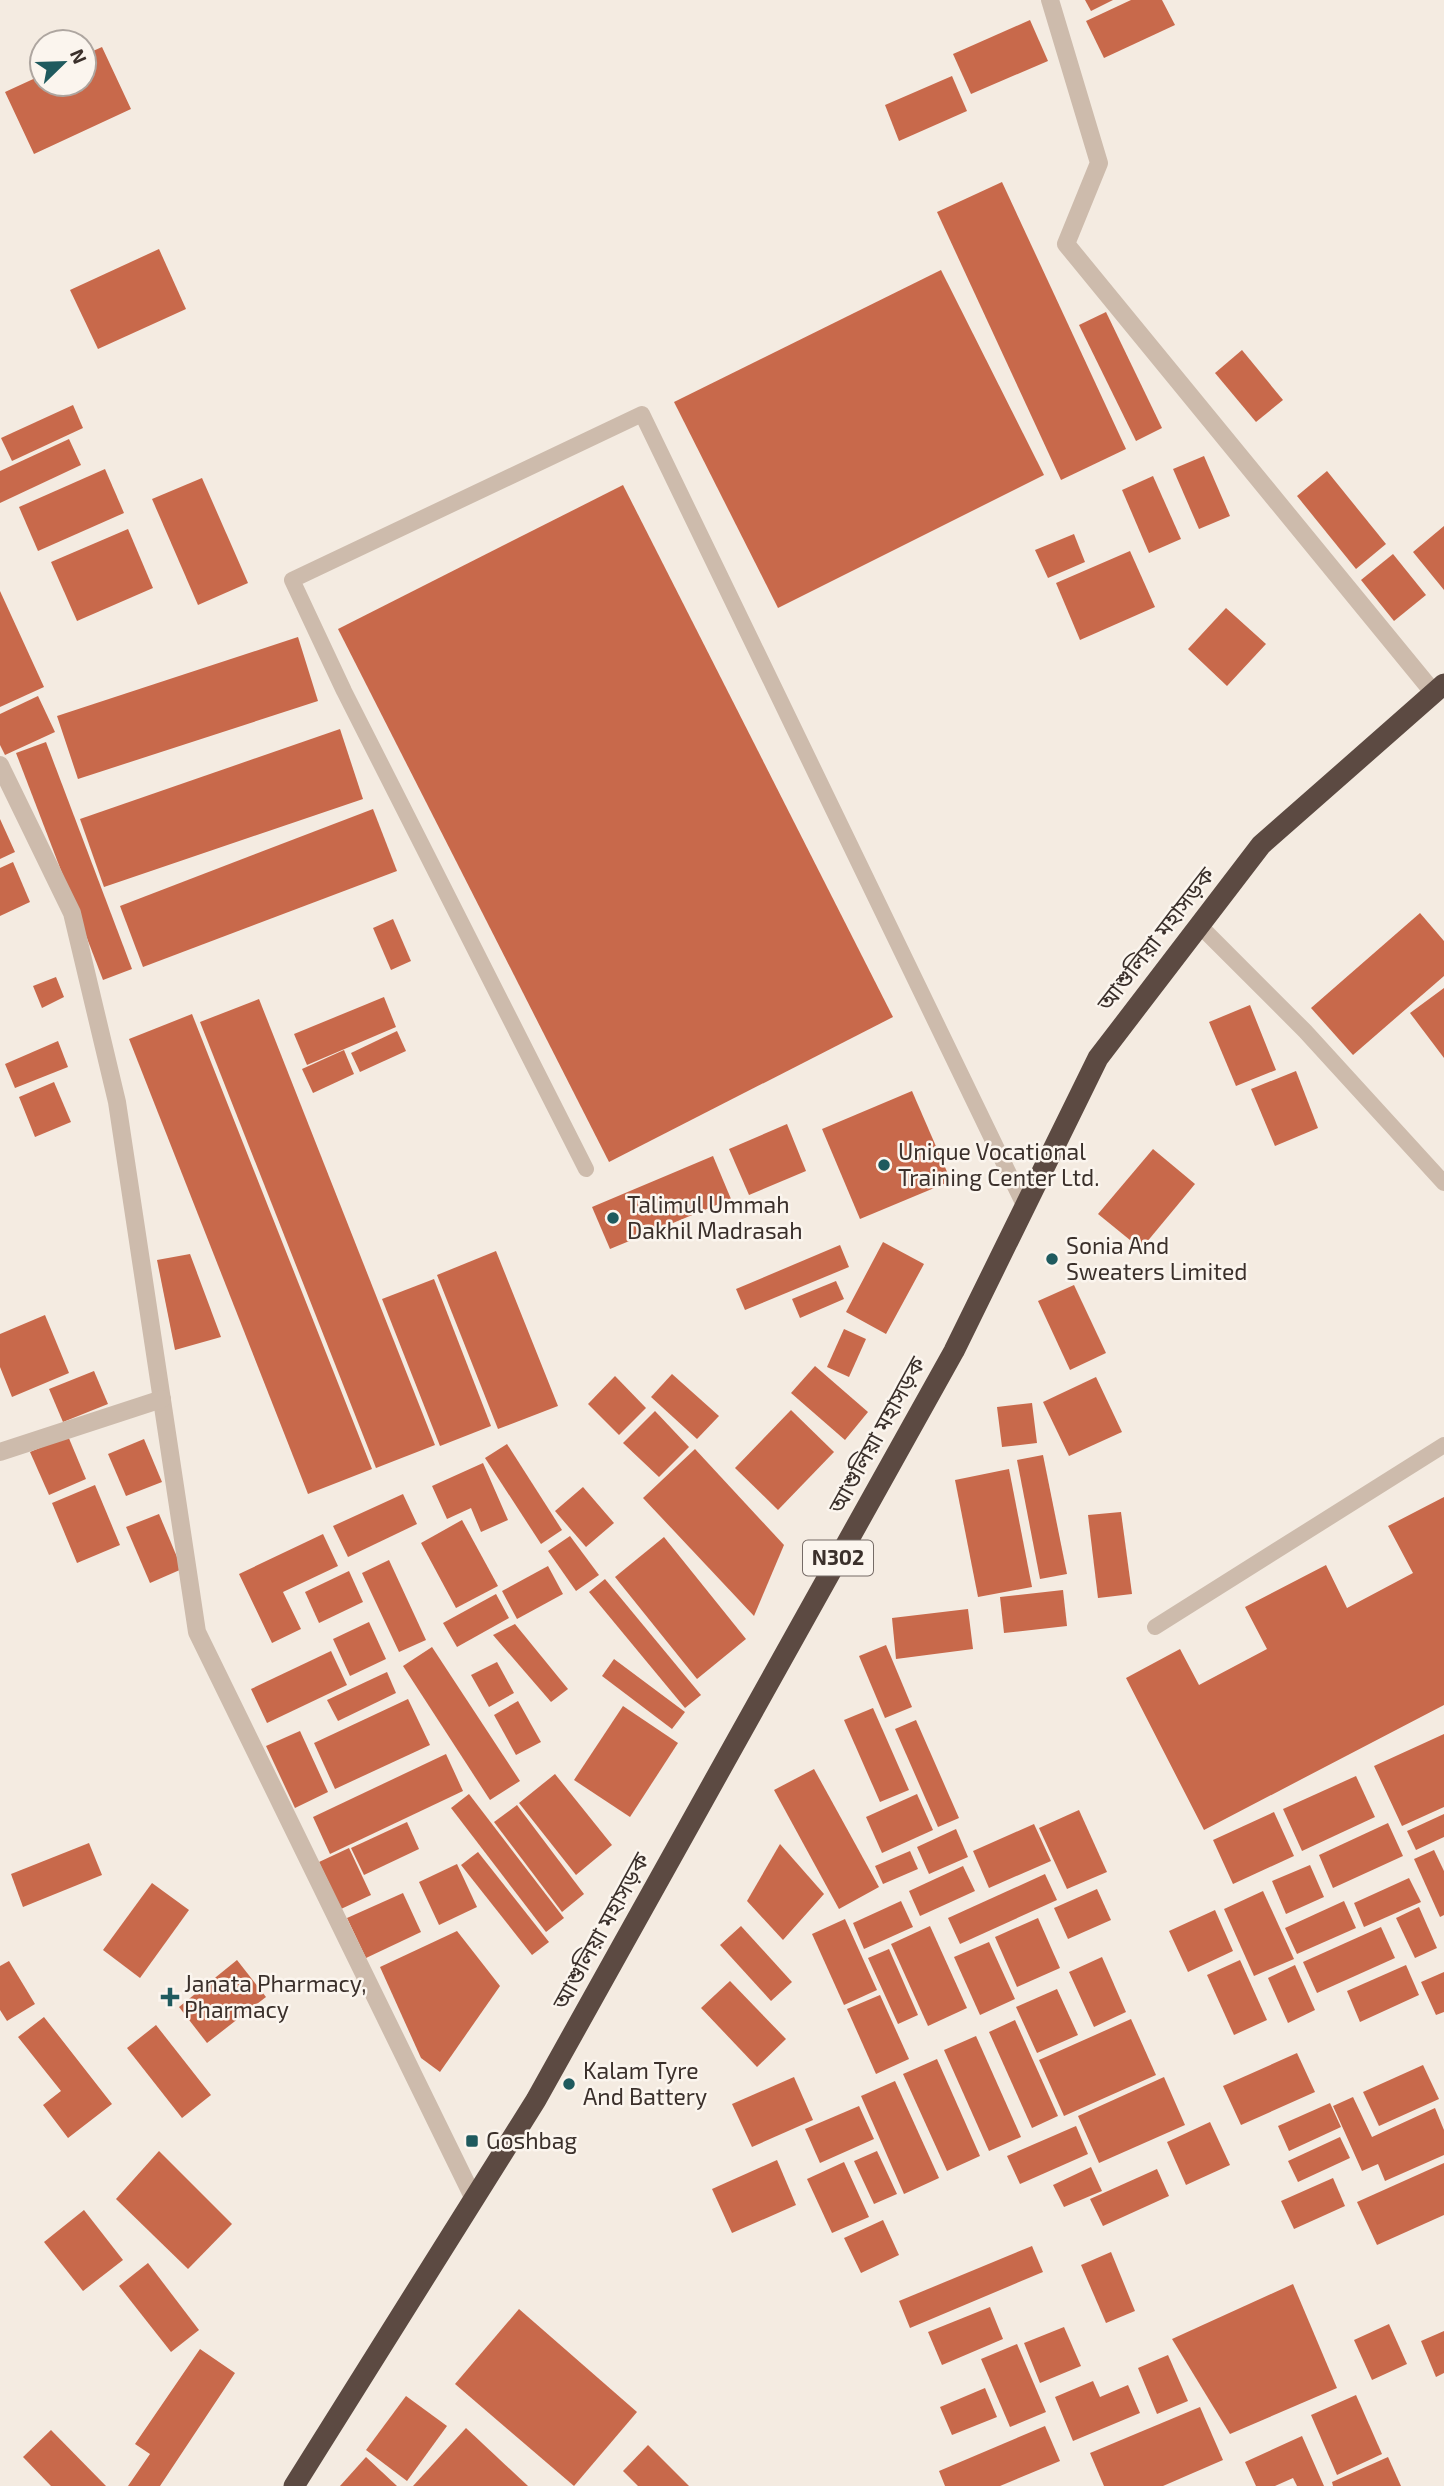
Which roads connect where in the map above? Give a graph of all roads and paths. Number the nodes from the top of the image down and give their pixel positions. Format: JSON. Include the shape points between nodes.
{"nodes":[{"id":1,"x":1049,"y":0,"type":"edge"},
{"id":2,"x":1439,"y":688,"type":"edge"},
{"id":3,"x":0,"y":765,"type":"edge"},
{"id":4,"x":1199,"y":926,"type":"junction"},
{"id":5,"x":586,"y":1169,"type":"dead end"},
{"id":6,"x":1444,"y":1183,"type":"edge"},
{"id":7,"x":1025,"y":1207,"type":"junction"},
{"id":8,"x":162,"y":1399,"type":"junction"},
{"id":9,"x":1444,"y":1444,"type":"edge"},
{"id":10,"x":0,"y":1452,"type":"edge"},
{"id":11,"x":1155,"y":1627,"type":"dead end"},
{"id":12,"x":474,"y":2199,"type":"junction"},
{"id":13,"x":294,"y":2486,"type":"edge"}],
"edges":[{"from":1,"to":2,"type":"street","via":[[1099,163],[1066,244]]},
{"from":2,"to":4,"type":"highway","name":"আশুলিয়া মহাসড়ক","number":"N302","via":[[1261,845]]},
{"from":3,"to":8,"type":"street","via":[[72,913],[117,1102]]},
{"from":4,"to":6,"type":"lane","via":[[1305,1031]]},
{"from":4,"to":7,"type":"highway","name":"আশুলিয়া মহাসড়ক","number":"N302","via":[[1098,1058]]},
{"from":5,"to":7,"type":"lane","via":[[292,580],[642,414]]},
{"from":7,"to":12,"type":"highway","name":"আশুলিয়া মহাসড়ক","number":"N302","via":[[947,1363],[537,2099]]},
{"from":8,"to":10,"type":"street"},
{"from":8,"to":12,"type":"street","via":[[197,1632]]},
{"from":9,"to":11,"type":"lane"},
{"from":12,"to":13,"type":"highway","name":"আশুলিয়া মহাসড়ক","number":"N302"}]}
